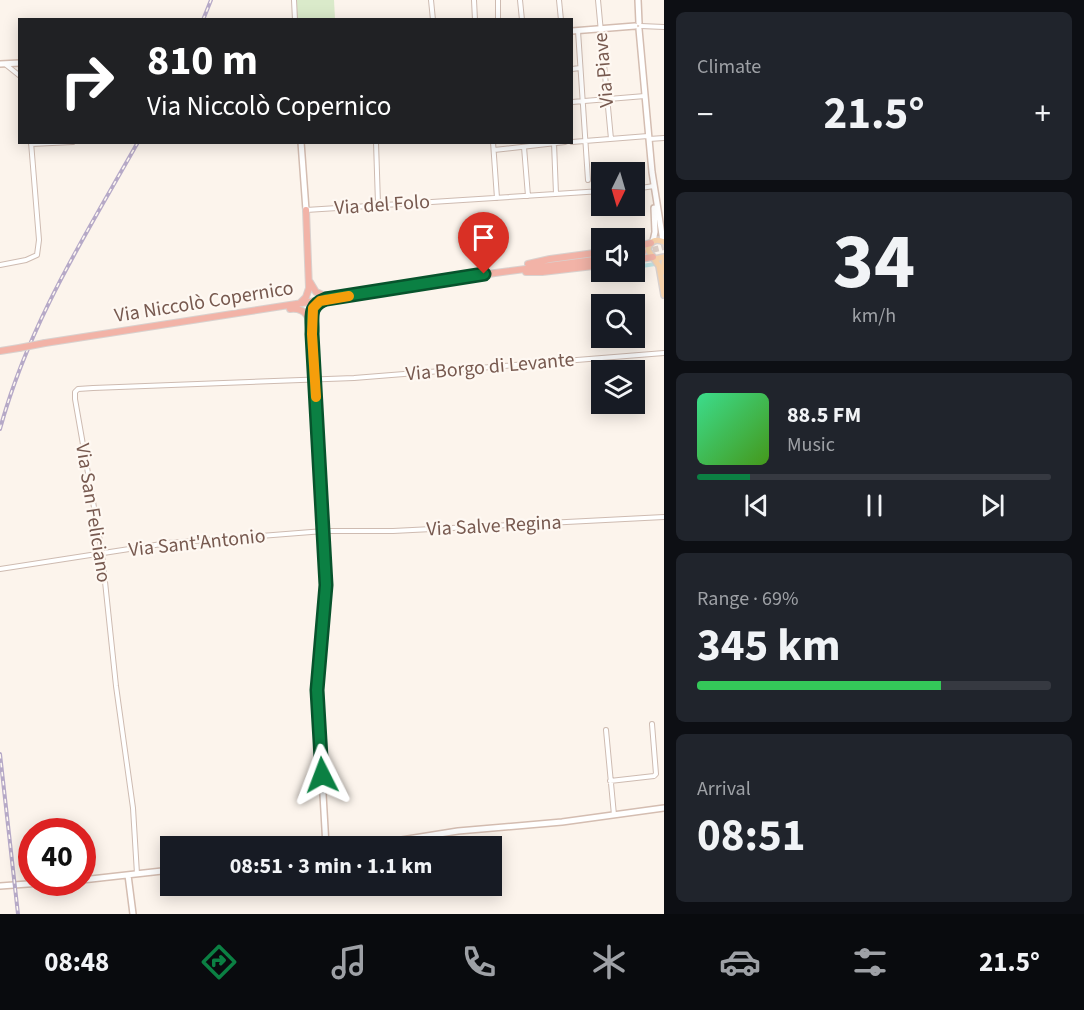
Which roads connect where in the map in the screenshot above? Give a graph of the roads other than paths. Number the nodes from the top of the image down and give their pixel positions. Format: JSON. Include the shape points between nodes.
{"nodes":[{"id":1,"x":294,"y":0,"type":"edge"},
{"id":2,"x":431,"y":0,"type":"edge"},
{"id":3,"x":474,"y":0,"type":"edge"},
{"id":4,"x":498,"y":0,"type":"edge"},
{"id":5,"x":520,"y":0,"type":"edge"},
{"id":6,"x":559,"y":0,"type":"edge"},
{"id":7,"x":598,"y":0,"type":"edge"},
{"id":8,"x":638,"y":0,"type":"edge"},
{"id":9,"x":295,"y":18,"type":"edge"},
{"id":10,"x":433,"y":18,"type":"edge"},
{"id":11,"x":475,"y":18,"type":"edge"},
{"id":12,"x":498,"y":18,"type":"edge"},
{"id":13,"x":522,"y":18,"type":"edge"},
{"id":14,"x":561,"y":18,"type":"edge"},
{"id":15,"x":638,"y":26,"type":"junction"},
{"id":16,"x":664,"y":27,"type":"edge"},
{"id":17,"x":601,"y":29,"type":"junction"},
{"id":18,"x":575,"y":31,"type":"edge"},
{"id":19,"x":18,"y":63,"type":"edge"},
{"id":20,"x":2,"y":64,"type":"edge"},
{"id":21,"x":580,"y":68,"type":"junction"},
{"id":22,"x":573,"y":69,"type":"edge"},
{"id":23,"x":18,"y":75,"type":"edge"},
{"id":24,"x":645,"y":96,"type":"junction"},
{"id":25,"x":607,"y":99,"type":"junction"},
{"id":26,"x":582,"y":101,"type":"junction"},
{"id":27,"x":573,"y":102,"type":"edge"},
{"id":28,"x":648,"y":137,"type":"junction"},
{"id":29,"x":664,"y":138,"type":"edge"},
{"id":30,"x":611,"y":139,"type":"junction"},
{"id":31,"x":586,"y":141,"type":"junction"},
{"id":32,"x":573,"y":142,"type":"edge"},
{"id":33,"x":31,"y":144,"type":"edge"},
{"id":34,"x":301,"y":144,"type":"edge"},
{"id":35,"x":376,"y":144,"type":"edge"},
{"id":36,"x":493,"y":144,"type":"edge"},
{"id":37,"x":542,"y":144,"type":"edge"},
{"id":38,"x":554,"y":144,"type":"edge"},
{"id":39,"x":524,"y":147,"type":"junction"},
{"id":40,"x":494,"y":150,"type":"junction"},
{"id":41,"x":588,"y":180,"type":"dead end"},
{"id":42,"x":654,"y":186,"type":"junction"},
{"id":43,"x":645,"y":187,"type":"edge"},
{"id":44,"x":591,"y":192,"type":"edge"},
{"id":45,"x":556,"y":194,"type":"junction"},
{"id":46,"x":528,"y":196,"type":"junction"},
{"id":47,"x":496,"y":198,"type":"junction"},
{"id":48,"x":378,"y":204,"type":"junction"},
{"id":49,"x":306,"y":210,"type":"junction"},
{"id":50,"x":659,"y":215,"type":"edge"},
{"id":51,"x":663,"y":241,"type":"edge"},
{"id":52,"x":652,"y":242,"type":"junction"},
{"id":53,"x":645,"y":244,"type":"edge"},
{"id":54,"x":591,"y":253,"type":"edge"},
{"id":55,"x":654,"y":258,"type":"junction"},
{"id":56,"x":645,"y":259,"type":"edge"},
{"id":57,"x":664,"y":259,"type":"edge"},
{"id":58,"x":591,"y":260,"type":"edge"},
{"id":59,"x":0,"y":265,"type":"edge"},
{"id":60,"x":591,"y":267,"type":"edge"},
{"id":61,"x":495,"y":273,"type":"junction"},
{"id":62,"x":309,"y":276,"type":"junction"},
{"id":63,"x":664,"y":286,"type":"edge"},
{"id":64,"x":365,"y":293,"type":"junction"},
{"id":65,"x":664,"y":295,"type":"edge"},
{"id":66,"x":326,"y":299,"type":"junction"},
{"id":67,"x":297,"y":304,"type":"junction"},
{"id":68,"x":254,"y":311,"type":"junction"},
{"id":69,"x":312,"y":334,"type":"junction"},
{"id":70,"x":0,"y":351,"type":"edge"},
{"id":71,"x":664,"y":353,"type":"edge"},
{"id":72,"x":315,"y":379,"type":"junction"},
{"id":73,"x":664,"y":518,"type":"edge"},
{"id":74,"x":324,"y":531,"type":"junction"},
{"id":75,"x":102,"y":553,"type":"junction"},
{"id":76,"x":0,"y":569,"type":"edge"},
{"id":77,"x":652,"y":724,"type":"dead end"},
{"id":78,"x":606,"y":730,"type":"dead end"},
{"id":79,"x":610,"y":781,"type":"junction"},
{"id":80,"x":664,"y":807,"type":"edge"},
{"id":81,"x":614,"y":815,"type":"junction"},
{"id":82,"x":325,"y":836,"type":"edge"},
{"id":83,"x":427,"y":836,"type":"edge"},
{"id":84,"x":160,"y":871,"type":"edge"},
{"id":85,"x":137,"y":874,"type":"junction"},
{"id":86,"x":128,"y":875,"type":"junction"},
{"id":87,"x":96,"y":878,"type":"edge"},
{"id":88,"x":18,"y":885,"type":"edge"},
{"id":89,"x":0,"y":886,"type":"edge"},
{"id":90,"x":133,"y":914,"type":"edge"}],
"edges":[{"from":1,"to":9,"type":"street"},
{"from":2,"to":10,"type":"street"},
{"from":3,"to":11,"type":"street"},
{"from":4,"to":12,"type":"street"},
{"from":5,"to":13,"type":"street"},
{"from":6,"to":14,"type":"street"},
{"from":7,"to":17,"type":"street","name":"Via Piave"},
{"from":8,"to":15,"type":"street"},
{"from":15,"to":16,"type":"street"},
{"from":15,"to":17,"type":"street"},
{"from":15,"to":24,"type":"street"},
{"from":17,"to":18,"type":"street"},
{"from":17,"to":25,"type":"street","name":"Via Piave"},
{"from":18,"to":21,"type":"street"},
{"from":19,"to":20,"type":"street"},
{"from":20,"to":23,"type":"street"},
{"from":21,"to":22,"type":"street"},
{"from":21,"to":26,"type":"street"},
{"from":24,"to":25,"type":"street"},
{"from":24,"to":28,"type":"street"},
{"from":25,"to":26,"type":"street"},
{"from":25,"to":30,"type":"street","name":"Via Piave"},
{"from":26,"to":27,"type":"street"},
{"from":26,"to":31,"type":"street"},
{"from":28,"to":29,"type":"street"},
{"from":28,"to":30,"type":"street"},
{"from":28,"to":42,"type":"street"},
{"from":30,"to":31,"type":"street"},
{"from":31,"to":32,"type":"street"},
{"from":31,"to":41,"type":"street"},
{"from":33,"to":59,"type":"street","via":[[37,255]]},
{"from":34,"to":49,"type":"street"},
{"from":35,"to":48,"type":"street"},
{"from":36,"to":40,"type":"street"},
{"from":37,"to":39,"type":"street"},
{"from":38,"to":45,"type":"street"},
{"from":39,"to":40,"type":"street"},
{"from":39,"to":46,"type":"street"},
{"from":40,"to":47,"type":"street"},
{"from":42,"to":43,"type":"street"},
{"from":42,"to":50,"type":"street"},
{"from":44,"to":45,"type":"street","name":"Via del Folo"},
{"from":45,"to":46,"type":"street","name":"Via del Folo"},
{"from":46,"to":47,"type":"street","name":"Via del Folo"},
{"from":47,"to":48,"type":"street","name":"Via del Folo"},
{"from":48,"to":49,"type":"street","name":"Via del Folo"},
{"from":49,"to":62,"type":"highway"},
{"from":50,"to":51,"type":"street"},
{"from":50,"to":52,"type":"street"},
{"from":51,"to":52,"type":"main road"},
{"from":52,"to":53,"type":"highway"},
{"from":52,"to":55,"type":"main road","via":[[648,250]]},
{"from":54,"to":61,"type":"highway"},
{"from":55,"to":56,"type":"highway"},
{"from":55,"to":57,"type":"main road"},
{"from":55,"to":65,"type":"main road","via":[[660,266]]},
{"from":57,"to":63,"type":"main road"},
{"from":58,"to":61,"type":"highway"},
{"from":60,"to":61,"type":"highway"},
{"from":61,"to":64,"type":"highway","name":"Via Niccolò Copernico"},
{"from":62,"to":64,"type":"highway","via":[[319,294]]},
{"from":62,"to":67,"type":"highway","via":[[308,295]]},
{"from":64,"to":66,"type":"highway","name":"Via Niccolò Copernico"},
{"from":66,"to":67,"type":"highway","name":"Via Niccolò Copernico"},
{"from":66,"to":69,"type":"highway","via":[[313,308]]},
{"from":67,"to":68,"type":"highway","name":"Via Niccolò Copernico"},
{"from":68,"to":69,"type":"highway","via":[[301,309],[309,318]]},
{"from":68,"to":70,"type":"highway","name":"Via Niccolò Copernico","bridge":true},
{"from":69,"to":72,"type":"street"},
{"from":71,"to":72,"type":"street","name":"Via Borgo di Levante"},
{"from":72,"to":74,"type":"street"},
{"from":72,"to":75,"type":"street","name":"Via San Feliciano","via":[[78,389],[75,399]]},
{"from":73,"to":74,"type":"street","name":"Via Salve Regina"},
{"from":74,"to":75,"type":"street","name":"Via Sant'Antonio","via":[[168,543]]},
{"from":74,"to":82,"type":"street","via":[[326,585],[317,690]]},
{"from":75,"to":76,"type":"street","name":"Via Sant'Antonio"},
{"from":75,"to":85,"type":"street","name":"Via San Feliciano","via":[[133,808]]},
{"from":77,"to":79,"type":"street","via":[[656,774]]},
{"from":78,"to":79,"type":"street"},
{"from":79,"to":81,"type":"street"},
{"from":80,"to":81,"type":"street"},
{"from":81,"to":83,"type":"street"},
{"from":84,"to":85,"type":"street"},
{"from":85,"to":86,"type":"street"},
{"from":86,"to":87,"type":"street"},
{"from":86,"to":90,"type":"street"},
{"from":88,"to":89,"type":"street"}]}
